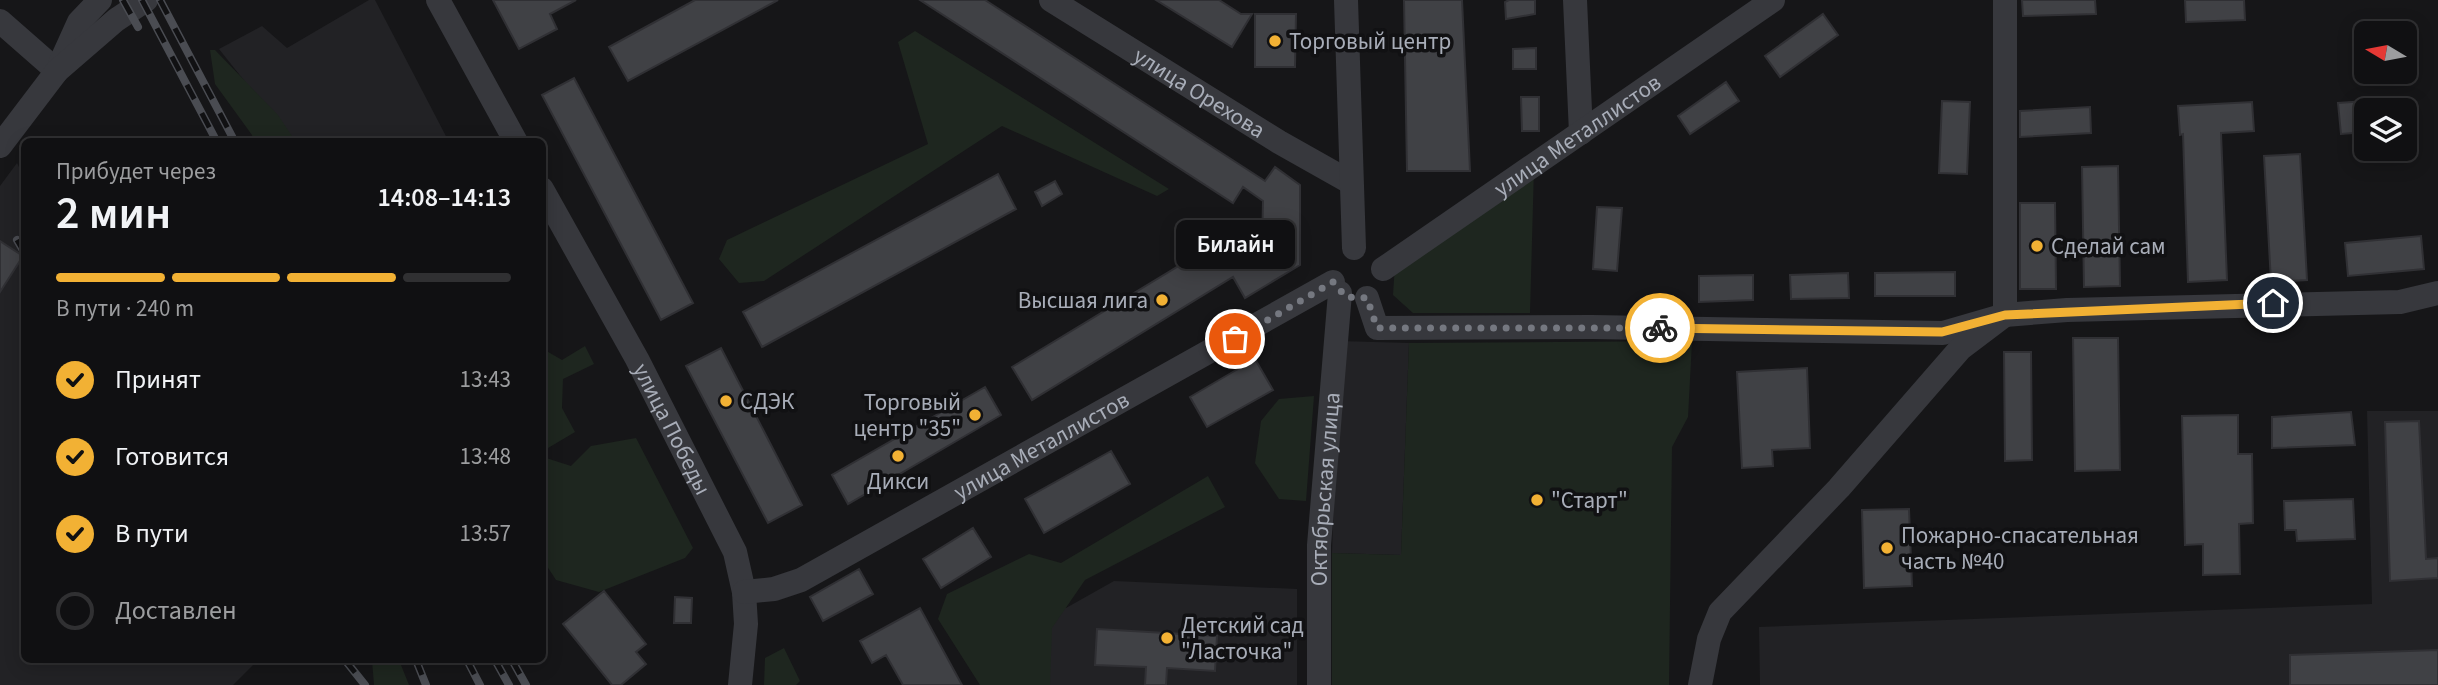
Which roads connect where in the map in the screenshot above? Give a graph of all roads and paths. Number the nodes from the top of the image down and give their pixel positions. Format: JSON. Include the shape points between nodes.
{"nodes":[{"id":1,"x":100,"y":0,"type":"edge"},
{"id":2,"x":146,"y":0,"type":"edge"},
{"id":3,"x":438,"y":0,"type":"edge"},
{"id":4,"x":1051,"y":0,"type":"edge"},
{"id":5,"x":1346,"y":0,"type":"edge"},
{"id":6,"x":1575,"y":0,"type":"edge"},
{"id":7,"x":1773,"y":0,"type":"edge"},
{"id":8,"x":2005,"y":0,"type":"edge"},
{"id":9,"x":0,"y":20,"type":"edge"},
{"id":10,"x":57,"y":71,"type":"junction"},
{"id":11,"x":1580,"y":133,"type":"junction"},
{"id":12,"x":514,"y":138,"type":"edge"},
{"id":13,"x":0,"y":146,"type":"edge"},
{"id":14,"x":1350,"y":182,"type":"junction"},
{"id":15,"x":546,"y":196,"type":"edge"},
{"id":16,"x":1354,"y":248,"type":"junction"},
{"id":17,"x":1382,"y":269,"type":"junction"},
{"id":18,"x":1337,"y":287,"type":"junction"},
{"id":19,"x":2438,"y":293,"type":"edge"},
{"id":20,"x":1367,"y":298,"type":"junction"},
{"id":21,"x":2005,"y":315,"type":"junction"},
{"id":22,"x":744,"y":592,"type":"junction"},
{"id":23,"x":740,"y":685,"type":"edge"},
{"id":24,"x":1319,"y":685,"type":"edge"},
{"id":25,"x":1700,"y":685,"type":"edge"}],
"edges":[{"from":1,"to":10,"type":"street","via":[[79,22]]},
{"from":2,"to":10,"type":"street"},
{"from":3,"to":12,"type":"street"},
{"from":4,"to":14,"type":"street","name":"улица Орехова"},
{"from":5,"to":14,"type":"street"},
{"from":6,"to":11,"type":"street"},
{"from":7,"to":11,"type":"street","name":"улица Металлистов"},
{"from":8,"to":21,"type":"street"},
{"from":9,"to":10,"type":"street"},
{"from":10,"to":13,"type":"street"},
{"from":11,"to":17,"type":"street","name":"улица Металлистов"},
{"from":14,"to":16,"type":"street"},
{"from":15,"to":22,"type":"street","name":"улица Победы","via":[[638,359],[735,552]]},
{"from":16,"to":17,"type":"street","via":[[1376,255]]},
{"from":16,"to":18,"type":"street","via":[[1335,260]]},
{"from":17,"to":20,"type":"street","via":[[1380,286]]},
{"from":18,"to":20,"type":"street","via":[[1352,299]]},
{"from":18,"to":22,"type":"street","name":"улица Металлистов","via":[[801,580]]},
{"from":18,"to":24,"type":"street","name":"Октябрьская улица","via":[[1319,545]]},
{"from":19,"to":21,"type":"street","via":[[2400,302],[2248,303]]},
{"from":20,"to":21,"type":"street","via":[[1377,328],[1942,332]]},
{"from":21,"to":25,"type":"street","via":[[1960,349],[1839,488],[1720,612]]},
{"from":22,"to":23,"type":"street","name":"улица Победы"}]}
